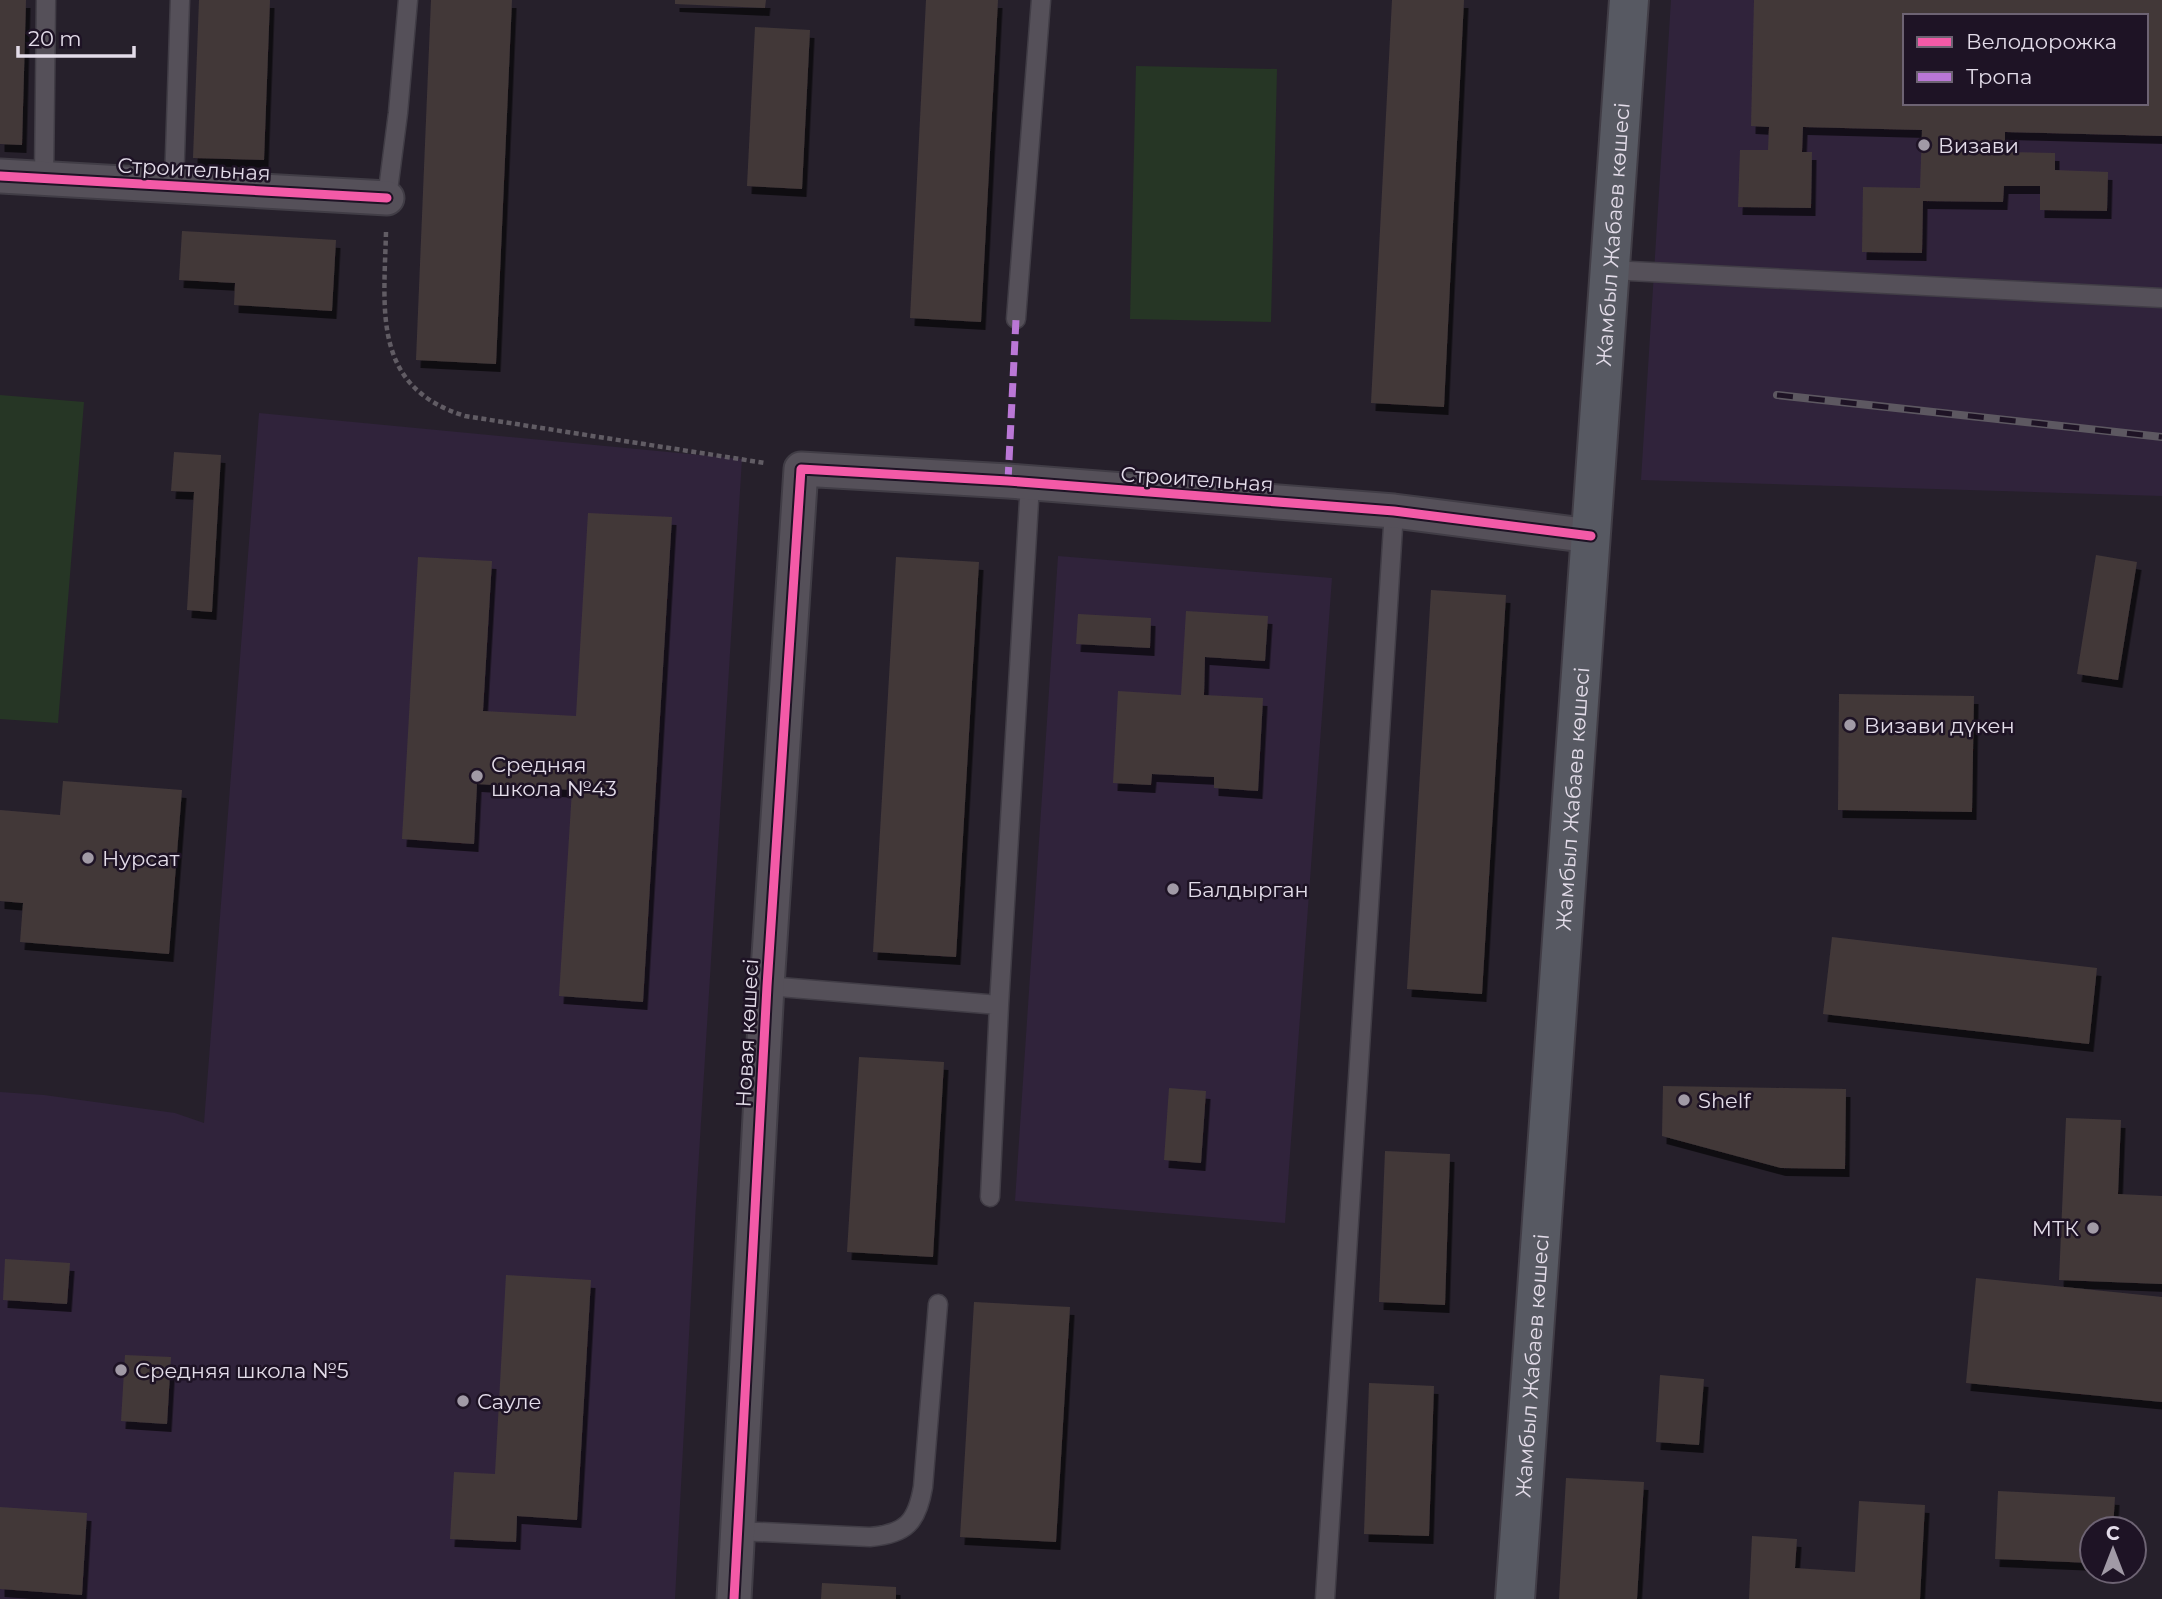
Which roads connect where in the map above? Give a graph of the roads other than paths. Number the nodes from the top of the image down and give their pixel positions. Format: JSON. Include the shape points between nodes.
{"nodes":[{"id":1,"x":46,"y":0,"type":"edge"},
{"id":2,"x":180,"y":0,"type":"edge"},
{"id":3,"x":408,"y":0,"type":"edge"},
{"id":4,"x":1041,"y":0,"type":"edge"},
{"id":5,"x":1629,"y":0,"type":"edge"},
{"id":6,"x":0,"y":176,"type":"edge"},
{"id":7,"x":44,"y":179,"type":"junction"},
{"id":8,"x":174,"y":186,"type":"junction"},
{"id":9,"x":387,"y":198,"type":"joint"},
{"id":10,"x":1610,"y":270,"type":"junction"},
{"id":11,"x":2162,"y":298,"type":"edge"},
{"id":12,"x":1016,"y":319,"type":"dead end"},
{"id":13,"x":801,"y":469,"type":"joint"},
{"id":14,"x":1030,"y":484,"type":"junction"},
{"id":15,"x":1394,"y":511,"type":"junction"},
{"id":16,"x":1591,"y":536,"type":"junction"},
{"id":17,"x":767,"y":986,"type":"junction"},
{"id":18,"x":999,"y":1005,"type":"junction"},
{"id":19,"x":990,"y":1197,"type":"dead end"},
{"id":20,"x":938,"y":1304,"type":"dead end"},
{"id":21,"x":738,"y":1531,"type":"junction"},
{"id":22,"x":734,"y":1599,"type":"edge"},
{"id":23,"x":1325,"y":1599,"type":"edge"},
{"id":24,"x":1515,"y":1599,"type":"edge"}],
"edges":[{"from":1,"to":7,"type":"lane"},
{"from":2,"to":8,"type":"lane"},
{"from":3,"to":9,"type":"lane"},
{"from":4,"to":12,"type":"lane"},
{"from":5,"to":10,"type":"main road","name":"Жамбыл Жабаев көшесі"},
{"from":6,"to":7,"type":"street","name":"Строительная"},
{"from":7,"to":8,"type":"street","name":"Строительная"},
{"from":8,"to":9,"type":"street","name":"Строительная"},
{"from":10,"to":11,"type":"lane"},
{"from":10,"to":16,"type":"main road","name":"Жамбыл Жабаев көшесі"},
{"from":13,"to":14,"type":"street","name":"Строительная"},
{"from":13,"to":17,"type":"street","name":"Новая көшесі"},
{"from":14,"to":15,"type":"street","name":"Строительная"},
{"from":14,"to":18,"type":"lane"},
{"from":15,"to":16,"type":"street","name":"Строительная"},
{"from":15,"to":23,"type":"lane"},
{"from":16,"to":24,"type":"main road","name":"Жамбыл Жабаев көшесі"},
{"from":17,"to":18,"type":"lane"},
{"from":17,"to":21,"type":"street","name":"Новая көшесі"},
{"from":18,"to":19,"type":"lane"},
{"from":20,"to":21,"type":"lane","via":[[923,1487],[912,1521],[900,1531],[870,1537]]},
{"from":21,"to":22,"type":"street","name":"Новая көшесі"}]}
